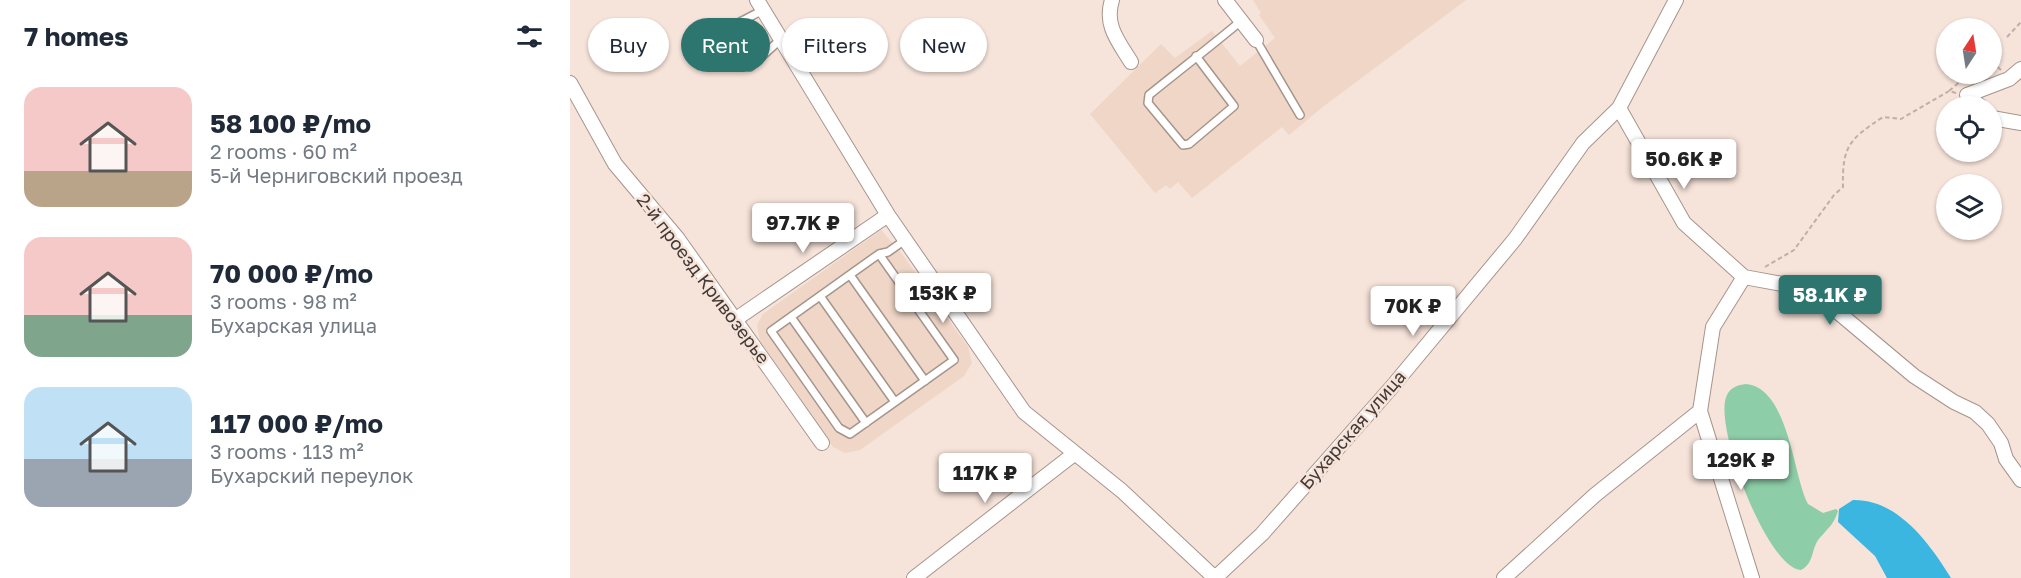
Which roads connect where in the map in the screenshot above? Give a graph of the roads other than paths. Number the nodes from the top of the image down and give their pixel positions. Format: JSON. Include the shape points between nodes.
{"nodes":[{"id":1,"x":1112,"y":0,"type":"edge"},
{"id":2,"x":1225,"y":0,"type":"edge"},
{"id":3,"x":1676,"y":0,"type":"edge"},
{"id":4,"x":760,"y":5,"type":"edge"},
{"id":5,"x":745,"y":18,"type":"edge"},
{"id":6,"x":1241,"y":21,"type":"junction"},
{"id":7,"x":781,"y":39,"type":"junction"},
{"id":8,"x":1256,"y":40,"type":"joint"},
{"id":9,"x":770,"y":49,"type":"edge"},
{"id":10,"x":1196,"y":56,"type":"junction"},
{"id":11,"x":1131,"y":62,"type":"dead end"},
{"id":12,"x":2021,"y":69,"type":"edge"},
{"id":13,"x":570,"y":83,"type":"edge"},
{"id":14,"x":1968,"y":96,"type":"edge"},
{"id":15,"x":1619,"y":108,"type":"junction"},
{"id":16,"x":1300,"y":115,"type":"dead end"},
{"id":17,"x":2002,"y":120,"type":"edge"},
{"id":18,"x":2021,"y":123,"type":"edge"},
{"id":19,"x":888,"y":215,"type":"junction"},
{"id":20,"x":905,"y":240,"type":"junction"},
{"id":21,"x":879,"y":254,"type":"junction"},
{"id":22,"x":850,"y":275,"type":"junction"},
{"id":23,"x":1750,"y":278,"type":"junction"},
{"id":24,"x":820,"y":296,"type":"junction"},
{"id":25,"x":791,"y":317,"type":"junction"},
{"id":26,"x":736,"y":319,"type":"junction"},
{"id":27,"x":925,"y":381,"type":"junction"},
{"id":28,"x":895,"y":402,"type":"junction"},
{"id":29,"x":1700,"y":411,"type":"junction"},
{"id":30,"x":866,"y":423,"type":"junction"},
{"id":31,"x":822,"y":443,"type":"dead end"},
{"id":32,"x":1074,"y":454,"type":"junction"},
{"id":33,"x":2021,"y":480,"type":"edge"},
{"id":34,"x":914,"y":578,"type":"edge"},
{"id":35,"x":1215,"y":578,"type":"edge"},
{"id":36,"x":1504,"y":578,"type":"edge"},
{"id":37,"x":1752,"y":578,"type":"edge"}],
"edges":[{"from":1,"to":11,"type":"street","via":[[1109,26]]},
{"from":2,"to":6,"type":"street"},
{"from":3,"to":15,"type":"street","name":"Бухарская улица"},
{"from":4,"to":5,"type":"lane"},
{"from":4,"to":7,"type":"street"},
{"from":6,"to":8,"type":"street"},
{"from":6,"to":10,"type":"lane"},
{"from":7,"to":9,"type":"lane"},
{"from":7,"to":19,"type":"street"},
{"from":8,"to":16,"type":"lane"},
{"from":10,"to":10,"type":"lane","via":[[1149,94],[1147,100],[1183,145],[1234,105]]},
{"from":12,"to":14,"type":"street","via":[[2009,79]]},
{"from":13,"to":26,"type":"street","name":"2-й проезд Кривозерье","via":[[615,164],[678,239]]},
{"from":15,"to":23,"type":"street","via":[[1684,223]]},
{"from":15,"to":35,"type":"street","name":"Бухарская улица","via":[[1583,143],[1515,239],[1391,388],[1262,534]]},
{"from":17,"to":18,"type":"street"},
{"from":19,"to":20,"type":"street"},
{"from":19,"to":26,"type":"street"},
{"from":20,"to":21,"type":"lane"},
{"from":20,"to":32,"type":"street","via":[[1024,412]]},
{"from":21,"to":22,"type":"lane"},
{"from":21,"to":27,"type":"lane","via":[[954,360]]},
{"from":22,"to":24,"type":"lane"},
{"from":22,"to":27,"type":"lane"},
{"from":23,"to":29,"type":"street","via":[[1713,327]]},
{"from":23,"to":33,"type":"street","via":[[1799,286],[1827,303],[1914,376],[1975,412],[2001,443],[2006,459]]},
{"from":24,"to":25,"type":"lane"},
{"from":24,"to":28,"type":"lane"},
{"from":25,"to":30,"type":"lane"},
{"from":25,"to":30,"type":"lane","via":[[771,331],[839,428],[850,434]]},
{"from":26,"to":31,"type":"street","name":"2-й проезд Кривозерье"},
{"from":27,"to":28,"type":"lane"},
{"from":28,"to":30,"type":"lane"},
{"from":29,"to":36,"type":"street","via":[[1602,489]]},
{"from":29,"to":37,"type":"street"},
{"from":32,"to":34,"type":"street"},
{"from":32,"to":35,"type":"street","via":[[1136,503]]}]}
